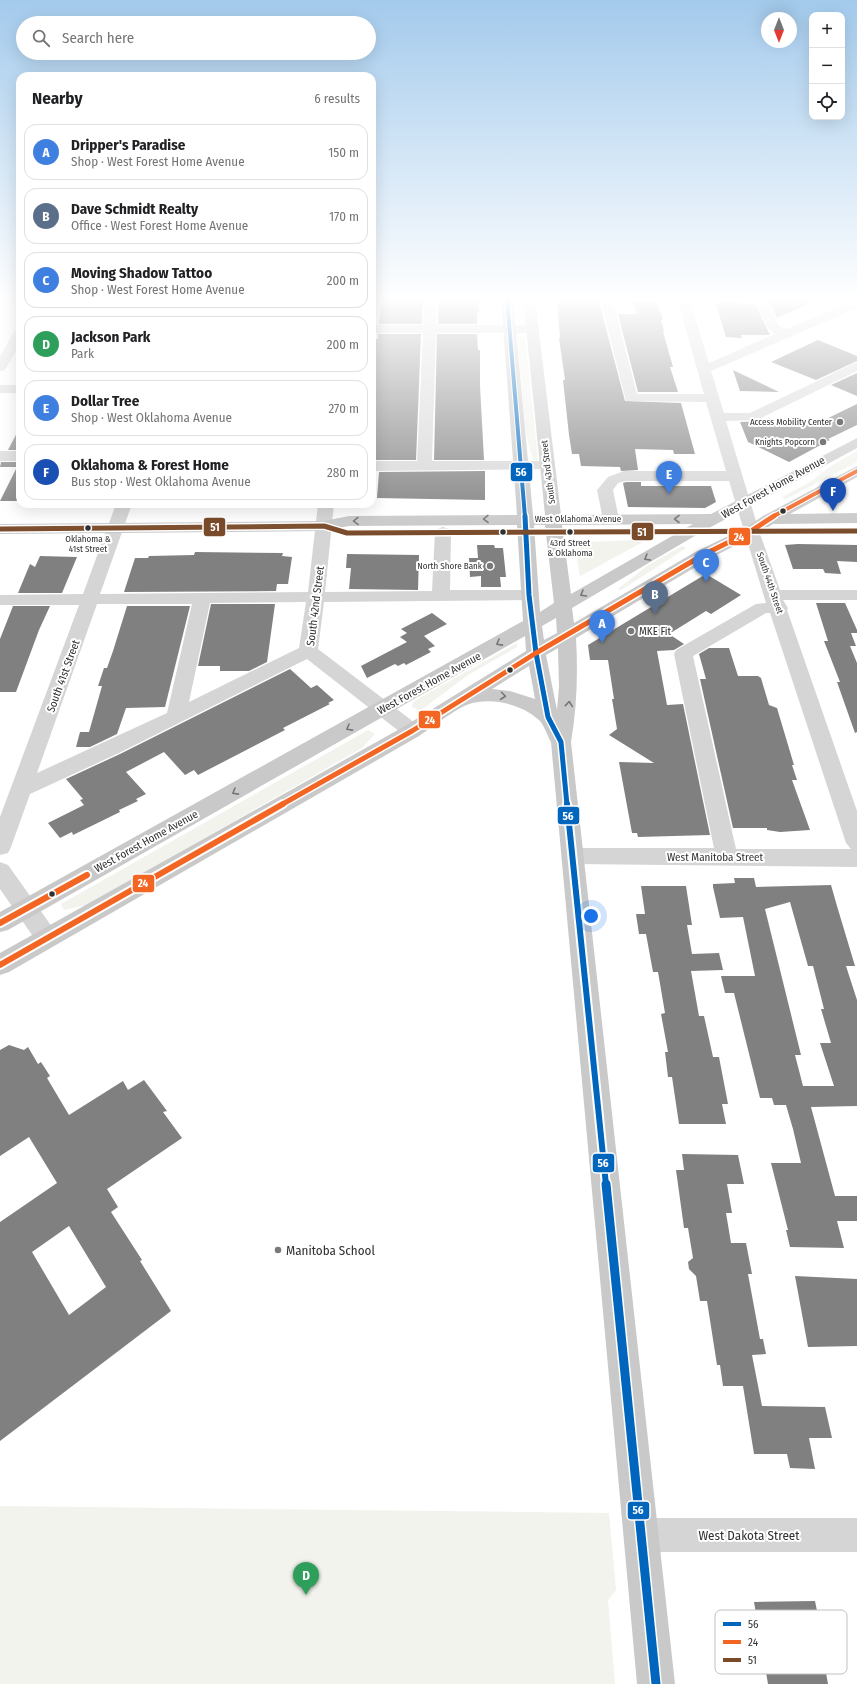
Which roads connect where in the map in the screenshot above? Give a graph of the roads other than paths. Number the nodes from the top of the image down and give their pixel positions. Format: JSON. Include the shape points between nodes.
{"nodes":[{"id":1,"x":428,"y":377,"type":"edge"},
{"id":2,"x":514,"y":377,"type":"edge"},
{"id":3,"x":537,"y":377,"type":"edge"},
{"id":4,"x":626,"y":377,"type":"edge"},
{"id":5,"x":705,"y":377,"type":"edge"},
{"id":6,"x":835,"y":377,"type":"edge"},
{"id":7,"x":0,"y":389,"type":"edge"},
{"id":8,"x":16,"y":389,"type":"edge"},
{"id":9,"x":711,"y":398,"type":"junction"},
{"id":10,"x":717,"y":417,"type":"junction"},
{"id":11,"x":857,"y":442,"type":"edge"},
{"id":12,"x":0,"y":456,"type":"edge"},
{"id":13,"x":16,"y":456,"type":"edge"},
{"id":14,"x":663,"y":461,"type":"dead end"},
{"id":15,"x":376,"y":466,"type":"edge"},
{"id":16,"x":424,"y":466,"type":"junction"},
{"id":17,"x":521,"y":466,"type":"junction"},
{"id":18,"x":547,"y":466,"type":"junction"},
{"id":19,"x":857,"y":471,"type":"edge"},
{"id":20,"x":649,"y":476,"type":"junction"},
{"id":21,"x":735,"y":476,"type":"junction"},
{"id":22,"x":806,"y":499,"type":"junction"},
{"id":23,"x":122,"y":508,"type":"edge"},
{"id":24,"x":326,"y":508,"type":"edge"},
{"id":25,"x":747,"y":518,"type":"junction"},
{"id":26,"x":828,"y":518,"type":"junction"},
{"id":27,"x":857,"y":518,"type":"edge"},
{"id":28,"x":611,"y":519,"type":"junction"},
{"id":29,"x":716,"y":519,"type":"junction"},
{"id":30,"x":769,"y":519,"type":"junction"},
{"id":31,"x":526,"y":525,"type":"junction"},
{"id":32,"x":554,"y":525,"type":"junction"},
{"id":33,"x":324,"y":526,"type":"junction"},
{"id":34,"x":115,"y":528,"type":"junction"},
{"id":35,"x":0,"y":529,"type":"edge"},
{"id":36,"x":692,"y":531,"type":"junction"},
{"id":37,"x":857,"y":531,"type":"edge"},
{"id":38,"x":443,"y":532,"type":"junction"},
{"id":39,"x":529,"y":590,"type":"junction"},
{"id":40,"x":441,"y":591,"type":"junction"},
{"id":41,"x":857,"y":595,"type":"edge"},
{"id":42,"x":316,"y":597,"type":"junction"},
{"id":43,"x":90,"y":599,"type":"junction"},
{"id":44,"x":202,"y":599,"type":"junction"},
{"id":45,"x":0,"y":600,"type":"edge"},
{"id":46,"x":776,"y":602,"type":"junction"},
{"id":47,"x":563,"y":606,"type":"junction"},
{"id":48,"x":533,"y":624,"type":"junction"},
{"id":49,"x":566,"y":636,"type":"junction"},
{"id":50,"x":308,"y":651,"type":"junction"},
{"id":51,"x":536,"y":653,"type":"junction"},
{"id":52,"x":465,"y":699,"type":"junction"},
{"id":53,"x":383,"y":709,"type":"junction"},
{"id":54,"x":176,"y":716,"type":"junction"},
{"id":55,"x":548,"y":717,"type":"junction"},
{"id":56,"x":412,"y":731,"type":"junction"},
{"id":57,"x":562,"y":742,"type":"junction"},
{"id":58,"x":21,"y":789,"type":"junction"},
{"id":59,"x":857,"y":843,"type":"edge"},
{"id":60,"x":0,"y":847,"type":"edge"},
{"id":61,"x":573,"y":856,"type":"junction"},
{"id":62,"x":727,"y":857,"type":"junction"},
{"id":63,"x":857,"y":858,"type":"edge"},
{"id":64,"x":0,"y":871,"type":"edge"},
{"id":65,"x":26,"y":909,"type":"junction"},
{"id":66,"x":0,"y":923,"type":"edge"},
{"id":67,"x":47,"y":938,"type":"junction"},
{"id":68,"x":0,"y":965,"type":"edge"},
{"id":69,"x":641,"y":1535,"type":"junction"},
{"id":70,"x":857,"y":1535,"type":"edge"},
{"id":71,"x":656,"y":1684,"type":"edge"}],
"edges":[{"from":1,"to":16,"type":"street"},
{"from":2,"to":17,"type":"main road","name":"South 43rd Street"},
{"from":3,"to":18,"type":"main road","name":"South 43rd Street"},
{"from":4,"to":9,"type":"street","via":[[631,398]]},
{"from":5,"to":9,"type":"street","name":"South 44th Street"},
{"from":6,"to":10,"type":"street","via":[[752,417]]},
{"from":7,"to":8,"type":"street"},
{"from":9,"to":10,"type":"street","name":"South 44th Street"},
{"from":10,"to":21,"type":"street","name":"South 44th Street","via":[[723,461]]},
{"from":11,"to":25,"type":"main road","name":"West Forest Home Avenue"},
{"from":12,"to":13,"type":"street"},
{"from":14,"to":20,"type":"street","via":[[651,464],[648,468]]},
{"from":15,"to":16,"type":"street"},
{"from":16,"to":17,"type":"street"},
{"from":17,"to":18,"type":"street"},
{"from":17,"to":31,"type":"main road","name":"South 43rd Street"},
{"from":18,"to":32,"type":"main road","name":"South 43rd Street"},
{"from":19,"to":22,"type":"main road","name":"West Forest Home Avenue"},
{"from":20,"to":21,"type":"street"},
{"from":20,"to":28,"type":"street","via":[[624,476],[613,480],[606,490]]},
{"from":21,"to":25,"type":"street","name":"South 44th Street"},
{"from":22,"to":26,"type":"main road","via":[[811,510]]},
{"from":22,"to":30,"type":"main road","name":"West Forest Home Avenue"},
{"from":23,"to":34,"type":"street","name":"South 41st Street"},
{"from":24,"to":33,"type":"street","name":"South 42nd Street"},
{"from":25,"to":29,"type":"main road","name":"West Oklahoma Avenue"},
{"from":25,"to":30,"type":"main road","name":"West Forest Home Avenue"},
{"from":25,"to":36,"type":"main road","name":"West Oklahoma Avenue"},
{"from":25,"to":37,"type":"main road","name":"West Oklahoma Avenue"},
{"from":25,"to":46,"type":"street","name":"South 44th Street"},
{"from":25,"to":49,"type":"main road","name":"West Forest Home Avenue","via":[[703,555]]},
{"from":26,"to":27,"type":"main road"},
{"from":26,"to":30,"type":"main road"},
{"from":29,"to":28,"type":"main road","name":"West Oklahoma Avenue","one_way":true},
{"from":28,"to":32,"type":"main road","name":"West Oklahoma Avenue"},
{"from":29,"to":36,"type":"main road","name":"West Forest Home Avenue"},
{"from":31,"to":32,"type":"main road","name":"West Oklahoma Avenue"},
{"from":31,"to":33,"type":"main road","name":"West Oklahoma Avenue","one_way":true,"via":[[349,521]]},
{"from":31,"to":38,"type":"main road","name":"West Oklahoma Avenue"},
{"from":31,"to":39,"type":"main road","name":"South 43rd Street"},
{"from":32,"to":36,"type":"main road","name":"West Oklahoma Avenue"},
{"from":32,"to":47,"type":"main road","name":"South 43rd Street"},
{"from":33,"to":34,"type":"main road","name":"West Oklahoma Avenue"},
{"from":33,"to":38,"type":"main road","name":"West Oklahoma Avenue","via":[[347,533]]},
{"from":33,"to":42,"type":"street","name":"South 42nd Street"},
{"from":34,"to":35,"type":"main road","name":"West Oklahoma Avenue"},
{"from":34,"to":43,"type":"street","name":"South 41st Street"},
{"from":36,"to":47,"type":"main road","name":"West Forest Home Avenue","one_way":true},
{"from":38,"to":40,"type":"street"},
{"from":39,"to":40,"type":"street"},
{"from":39,"to":48,"type":"main road","name":"South 43rd Street"},
{"from":40,"to":42,"type":"street"},
{"from":41,"to":46,"type":"street"},
{"from":42,"to":44,"type":"street"},
{"from":42,"to":50,"type":"street","name":"South 42nd Street"},
{"from":43,"to":44,"type":"street"},
{"from":43,"to":45,"type":"street"},
{"from":43,"to":58,"type":"street","name":"South 41st Street"},
{"from":44,"to":54,"type":"street"},
{"from":46,"to":59,"type":"street","name":"South 44th Street"},
{"from":46,"to":62,"type":"street","via":[[683,654]]},
{"from":47,"to":48,"type":"main road","name":"West Forest Home Avenue"},
{"from":47,"to":49,"type":"main road","name":"South 43rd Street"},
{"from":48,"to":51,"type":"main road","name":"South 43rd Street"},
{"from":48,"to":53,"type":"main road","name":"West Forest Home Avenue","one_way":true},
{"from":49,"to":51,"type":"main road","name":"West Forest Home Avenue"},
{"from":57,"to":49,"type":"main road","name":"South 43rd Street","one_way":true,"via":[[569,696]]},
{"from":50,"to":53,"type":"street","name":"South 42nd Street"},
{"from":50,"to":54,"type":"street"},
{"from":51,"to":52,"type":"main road","name":"West Forest Home Avenue"},
{"from":51,"to":55,"type":"main road","name":"South 43rd Street"},
{"from":52,"to":55,"type":"main road","one_way":true,"via":[[482,695],[512,697],[536,708]]},
{"from":52,"to":56,"type":"main road","name":"West Forest Home Avenue"},
{"from":53,"to":56,"type":"street","name":"South 42nd Street"},
{"from":53,"to":65,"type":"main road","name":"West Forest Home Avenue","one_way":true},
{"from":54,"to":58,"type":"street"},
{"from":55,"to":57,"type":"main road","name":"South 43rd Street"},
{"from":56,"to":67,"type":"main road","name":"West Forest Home Avenue"},
{"from":57,"to":61,"type":"main road","name":"South 43rd Street"},
{"from":58,"to":60,"type":"street","name":"South 41st Street"},
{"from":61,"to":62,"type":"street","name":"West Manitoba Street"},
{"from":61,"to":69,"type":"main road","name":"South 43rd Street"},
{"from":62,"to":63,"type":"street","name":"West Manitoba Street"},
{"from":64,"to":65,"type":"street"},
{"from":65,"to":66,"type":"main road","name":"West Forest Home Avenue"},
{"from":65,"to":67,"type":"street"},
{"from":67,"to":68,"type":"main road","name":"West Forest Home Avenue"},
{"from":69,"to":70,"type":"street","name":"West Dakota Street"},
{"from":69,"to":71,"type":"main road","name":"South 43rd Street"}]}
